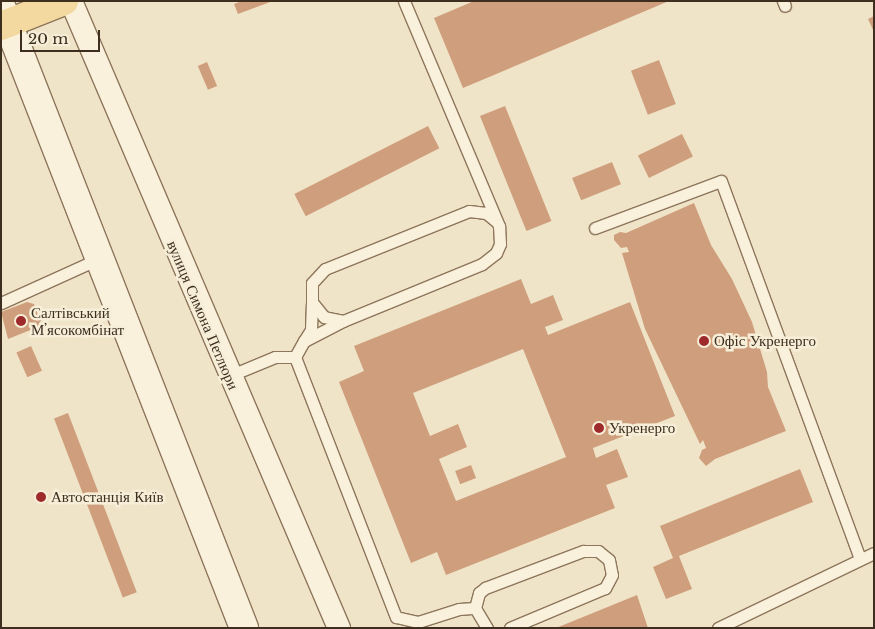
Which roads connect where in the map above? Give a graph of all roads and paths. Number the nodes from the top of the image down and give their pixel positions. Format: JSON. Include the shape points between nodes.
{"nodes":[{"id":1,"x":64,"y":1,"type":"edge"},
{"id":2,"x":71,"y":1,"type":"edge"},
{"id":3,"x":404,"y":1,"type":"edge"},
{"id":4,"x":4,"y":19,"type":"edge"},
{"id":5,"x":499,"y":226,"type":"junction"},
{"id":6,"x":595,"y":228,"type":"dead end"},
{"id":7,"x":100,"y":258,"type":"junction"},
{"id":8,"x":312,"y":302,"type":"junction"},
{"id":9,"x":1,"y":304,"type":"edge"},
{"id":10,"x":342,"y":321,"type":"junction"},
{"id":11,"x":304,"y":341,"type":"junction"},
{"id":12,"x":295,"y":357,"type":"junction"},
{"id":13,"x":229,"y":376,"type":"junction"},
{"id":14,"x":874,"y":553,"type":"edge"},
{"id":15,"x":860,"y":558,"type":"junction"},
{"id":16,"x":475,"y":608,"type":"junction"},
{"id":17,"x":244,"y":628,"type":"edge"},
{"id":18,"x":339,"y":628,"type":"edge"},
{"id":19,"x":487,"y":628,"type":"edge"},
{"id":20,"x":510,"y":628,"type":"edge"},
{"id":21,"x":718,"y":628,"type":"edge"}],
"edges":[{"from":1,"to":4,"type":"main road"},
{"from":2,"to":13,"type":"street","name":"вулиця Симона Петлюри"},
{"from":3,"to":5,"type":"lane"},
{"from":4,"to":7,"type":"main road"},
{"from":5,"to":8,"type":"lane","via":[[486,213],[468,210],[325,269],[312,283]]},
{"from":5,"to":10,"type":"lane","via":[[500,244],[490,259]]},
{"from":6,"to":15,"type":"lane","via":[[721,181]]},
{"from":7,"to":9,"type":"lane"},
{"from":7,"to":17,"type":"main road"},
{"from":8,"to":10,"type":"lane","via":[[324,317]]},
{"from":8,"to":11,"type":"lane","via":[[311,330]]},
{"from":10,"to":11,"type":"lane"},
{"from":11,"to":12,"type":"lane"},
{"from":12,"to":13,"type":"lane","via":[[275,357]]},
{"from":12,"to":16,"type":"lane","via":[[396,617],[418,622],[459,609]]},
{"from":13,"to":18,"type":"street","name":"вулиця Симона Петлюри"},
{"from":14,"to":15,"type":"lane"},
{"from":15,"to":21,"type":"lane"},
{"from":16,"to":19,"type":"lane"},
{"from":16,"to":20,"type":"lane","via":[[479,594],[485,588],[583,551],[598,550],[609,560],[612,575],[605,588]]}]}
